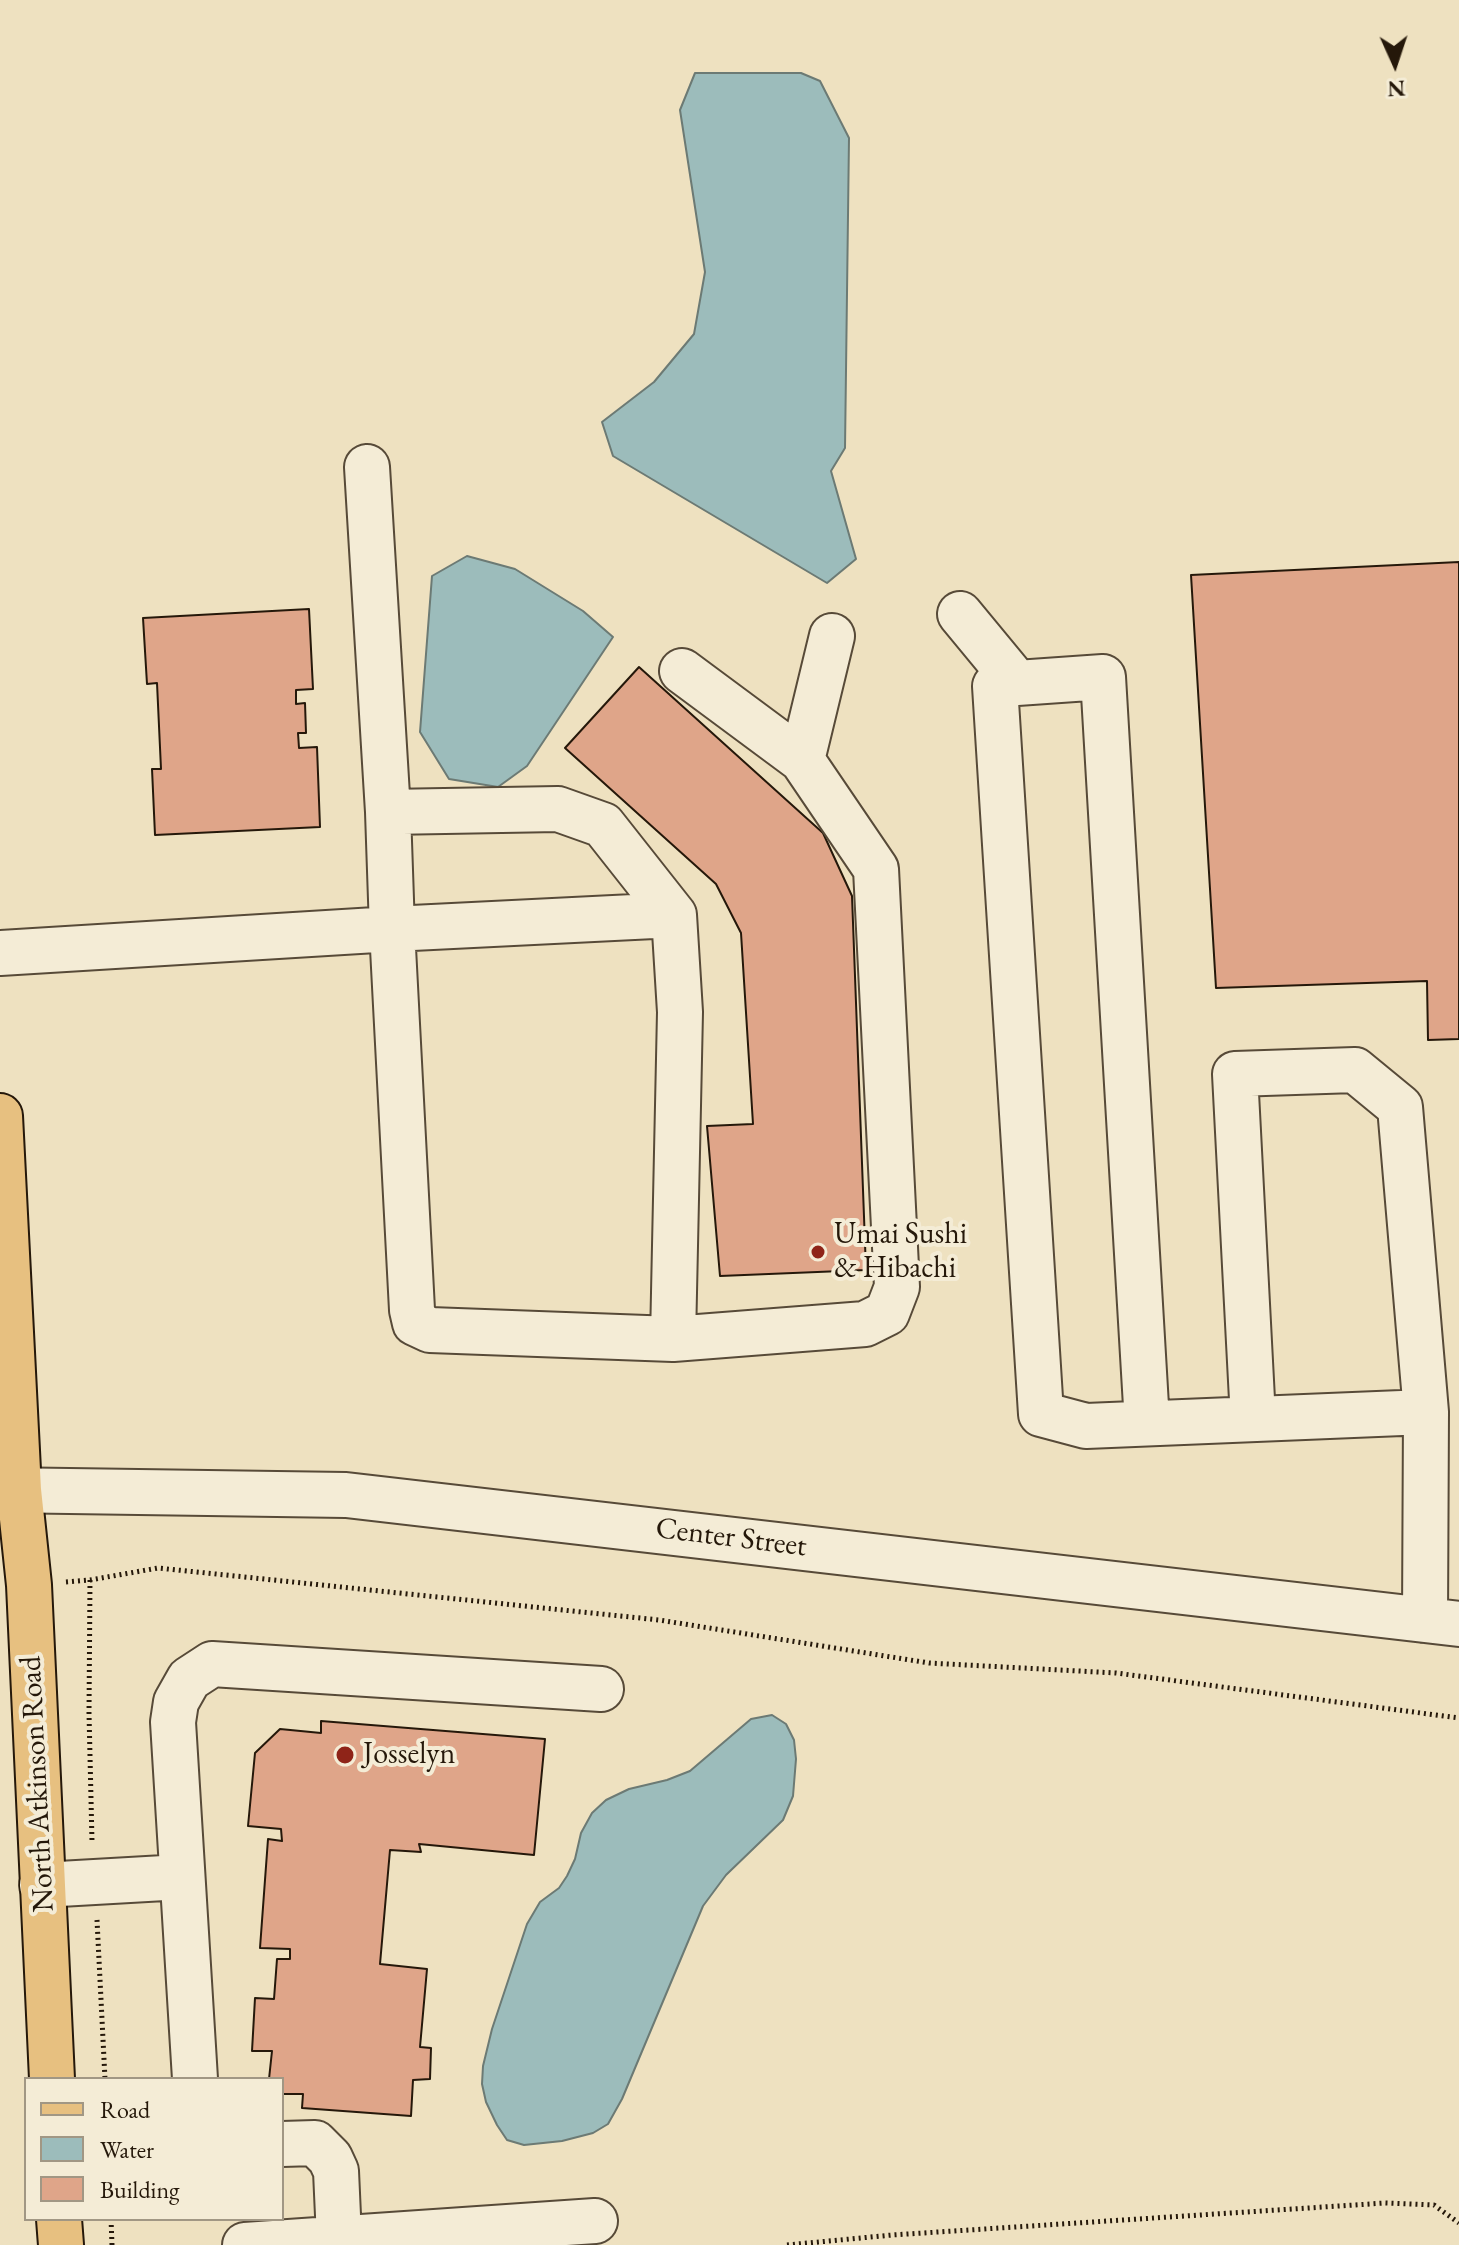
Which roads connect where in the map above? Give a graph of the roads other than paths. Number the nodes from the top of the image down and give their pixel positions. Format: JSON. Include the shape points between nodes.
{"nodes":[{"id":1,"x":367,"y":467,"type":"dead end"},
{"id":2,"x":960,"y":614,"type":"dead end"},
{"id":3,"x":832,"y":636,"type":"dead end"},
{"id":4,"x":682,"y":671,"type":"dead end"},
{"id":5,"x":1017,"y":683,"type":"junction"},
{"id":6,"x":802,"y":760,"type":"junction"},
{"id":7,"x":388,"y":812,"type":"junction"},
{"id":8,"x":674,"y":915,"type":"junction"},
{"id":9,"x":392,"y":929,"type":"junction"},
{"id":10,"x":0,"y":953,"type":"edge"},
{"id":11,"x":0,"y":1116,"type":"edge"},
{"id":12,"x":673,"y":1339,"type":"junction"},
{"id":13,"x":1426,"y":1412,"type":"junction"},
{"id":14,"x":1253,"y":1419,"type":"junction"},
{"id":15,"x":1147,"y":1423,"type":"junction"},
{"id":16,"x":10,"y":1490,"type":"edge"},
{"id":17,"x":1442,"y":1622,"type":"edge"},
{"id":18,"x":601,"y":1689,"type":"dead end"},
{"id":19,"x":182,"y":1877,"type":"junction"},
{"id":20,"x":42,"y":1885,"type":"junction"},
{"id":21,"x":52,"y":2077,"type":"edge"},
{"id":22,"x":195,"y":2077,"type":"edge"},
{"id":23,"x":284,"y":2144,"type":"edge"},
{"id":24,"x":59,"y":2221,"type":"edge"},
{"id":25,"x":595,"y":2221,"type":"dead end"},
{"id":26,"x":339,"y":2238,"type":"junction"},
{"id":27,"x":61,"y":2245,"type":"edge"},
{"id":28,"x":245,"y":2245,"type":"edge"}],
"edges":[{"from":1,"to":7,"type":"street"},
{"from":2,"to":5,"type":"street"},
{"from":3,"to":6,"type":"street"},
{"from":4,"to":6,"type":"street"},
{"from":5,"to":15,"type":"street","via":[[1103,677]]},
{"from":5,"to":15,"type":"street","via":[[995,686],[1041,1414],[1086,1426]]},
{"from":6,"to":12,"type":"street","via":[[876,869],[897,1287],[887,1313],[865,1324]]},
{"from":7,"to":8,"type":"street","via":[[558,809],[603,825]]},
{"from":7,"to":9,"type":"street"},
{"from":8,"to":9,"type":"street"},
{"from":8,"to":12,"type":"street","via":[[680,1012]]},
{"from":9,"to":10,"type":"street"},
{"from":9,"to":12,"type":"street","via":[[415,1323],[430,1330]]},
{"from":11,"to":16,"type":"main road","name":"North Atkinson Road"},
{"from":13,"to":14,"type":"street"},
{"from":13,"to":14,"type":"street","via":[[1400,1107],[1355,1070],[1235,1074]]},
{"from":13,"to":17,"type":"street"},
{"from":14,"to":15,"type":"street"},
{"from":16,"to":17,"type":"street","name":"Center Street","via":[[346,1495]]},
{"from":16,"to":20,"type":"main road","name":"North Atkinson Road","via":[[29,1585]]},
{"from":18,"to":19,"type":"street","via":[[212,1664],[189,1679],[176,1702],[173,1722]]},
{"from":19,"to":20,"type":"street"},
{"from":19,"to":22,"type":"street"},
{"from":20,"to":21,"type":"main road","name":"North Atkinson Road"},
{"from":23,"to":26,"type":"street","via":[[315,2143],[330,2158],[336,2171]]},
{"from":24,"to":27,"type":"main road"},
{"from":25,"to":26,"type":"street"},
{"from":26,"to":28,"type":"street"}]}
